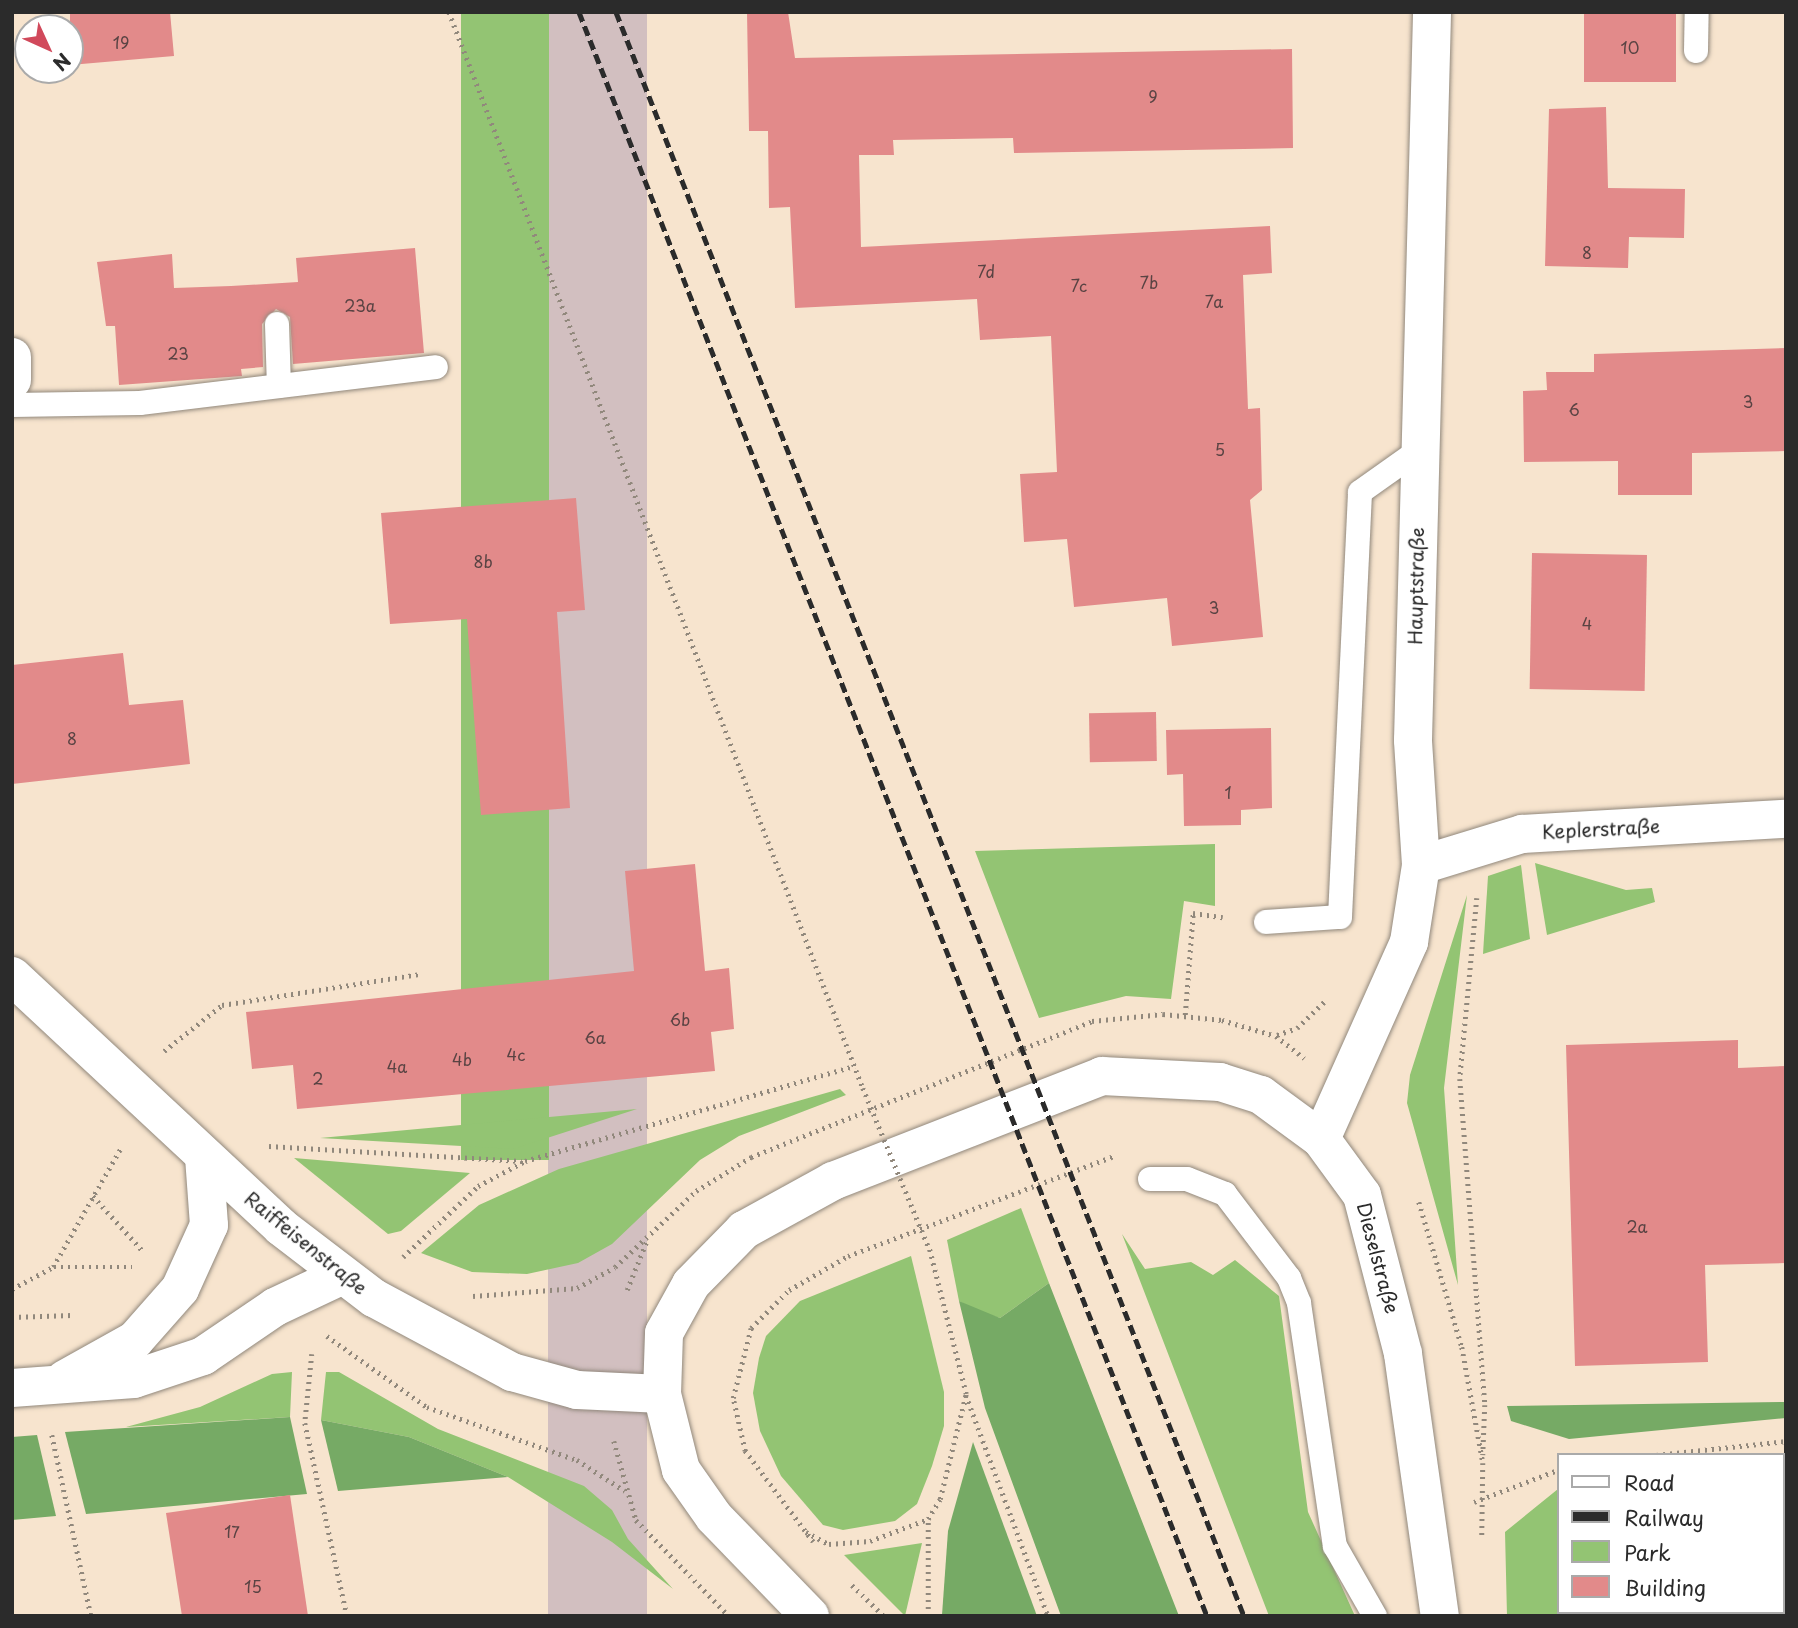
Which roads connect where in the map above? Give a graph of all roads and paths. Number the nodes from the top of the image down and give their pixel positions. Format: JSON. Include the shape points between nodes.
{"nodes":[{"id":1,"x":449,"y":12,"type":"edge"},
{"id":2,"x":1432,"y":12,"type":"edge"},
{"id":3,"x":1697,"y":12,"type":"edge"},
{"id":4,"x":1696,"y":51,"type":"dead end"},
{"id":5,"x":277,"y":324,"type":"dead end"},
{"id":6,"x":12,"y":357,"type":"edge"},
{"id":7,"x":436,"y":367,"type":"dead end"},
{"id":8,"x":12,"y":380,"type":"edge"},
{"id":9,"x":279,"y":387,"type":"junction"},
{"id":10,"x":12,"y":405,"type":"edge"},
{"id":11,"x":1418,"y":451,"type":"junction"},
{"id":12,"x":1786,"y":819,"type":"edge"},
{"id":13,"x":1421,"y":865,"type":"junction"},
{"id":14,"x":1194,"y":913,"type":"dead end"},
{"id":15,"x":1266,"y":922,"type":"dead end"},
{"id":16,"x":1469,"y":965,"type":"dead end"},
{"id":17,"x":421,"y":974,"type":"dead end"},
{"id":18,"x":12,"y":976,"type":"edge"},
{"id":19,"x":1333,"y":990,"type":"dead end"},
{"id":20,"x":1185,"y":1015,"type":"junction"},
{"id":21,"x":161,"y":1054,"type":"dead end"},
{"id":22,"x":855,"y":1066,"type":"junction"},
{"id":23,"x":1321,"y":1139,"type":"junction"},
{"id":24,"x":122,"y":1145,"type":"dead end"},
{"id":25,"x":265,"y":1146,"type":"dead end"},
{"id":26,"x":1114,"y":1156,"type":"dead end"},
{"id":27,"x":204,"y":1157,"type":"junction"},
{"id":28,"x":525,"y":1161,"type":"junction"},
{"id":29,"x":1150,"y":1179,"type":"dead end"},
{"id":30,"x":93,"y":1196,"type":"junction"},
{"id":31,"x":1416,"y":1196,"type":"dead end"},
{"id":32,"x":148,"y":1257,"type":"dead end"},
{"id":33,"x":53,"y":1267,"type":"junction"},
{"id":34,"x":145,"y":1268,"type":"dead end"},
{"id":35,"x":343,"y":1275,"type":"junction"},
{"id":36,"x":12,"y":1289,"type":"edge"},
{"id":37,"x":484,"y":1290,"type":"dead end"},
{"id":38,"x":373,"y":1298,"type":"junction"},
{"id":39,"x":81,"y":1315,"type":"dead end"},
{"id":40,"x":12,"y":1317,"type":"edge"},
{"id":41,"x":312,"y":1354,"type":"dead end"},
{"id":42,"x":58,"y":1384,"type":"junction"},
{"id":43,"x":12,"y":1388,"type":"edge"},
{"id":44,"x":662,"y":1394,"type":"junction"},
{"id":45,"x":966,"y":1394,"type":"junction"},
{"id":46,"x":52,"y":1432,"type":"dead end"},
{"id":47,"x":1786,"y":1441,"type":"edge"},
{"id":48,"x":1675,"y":1453,"type":"edge"},
{"id":49,"x":1483,"y":1463,"type":"junction"},
{"id":50,"x":1485,"y":1500,"type":"dead end"},
{"id":51,"x":928,"y":1519,"type":"junction"},
{"id":52,"x":803,"y":1530,"type":"junction"},
{"id":53,"x":818,"y":1548,"type":"dead end"},
{"id":54,"x":841,"y":1574,"type":"dead end"},
{"id":55,"x":91,"y":1616,"type":"edge"},
{"id":56,"x":347,"y":1616,"type":"edge"},
{"id":57,"x":729,"y":1616,"type":"edge"},
{"id":58,"x":810,"y":1616,"type":"edge"},
{"id":59,"x":884,"y":1616,"type":"edge"},
{"id":60,"x":928,"y":1616,"type":"edge"},
{"id":61,"x":1048,"y":1616,"type":"edge"},
{"id":62,"x":1375,"y":1616,"type":"edge"},
{"id":63,"x":1440,"y":1616,"type":"edge"}],
"edges":[{"from":1,"to":22,"type":"path"},
{"from":2,"to":11,"type":"street","name":"Hauptstraße"},
{"from":3,"to":4,"type":"lane"},
{"from":5,"to":9,"type":"lane"},
{"from":6,"to":8,"type":"street"},
{"from":7,"to":9,"type":"lane"},
{"from":9,"to":10,"type":"lane","via":[[139,404]]},
{"from":11,"to":13,"type":"street","name":"Hauptstraße","via":[[1413,740]]},
{"from":11,"to":15,"type":"lane","via":[[1360,492],[1340,917]]},
{"from":12,"to":13,"type":"street","name":"Keplerstraße","via":[[1522,834]]},
{"from":13,"to":23,"type":"street","name":"Hauptstraße","via":[[1409,942]]},
{"from":14,"to":20,"type":"path"},
{"from":16,"to":49,"type":"path","via":[[1460,1079],[1485,1405]]},
{"from":17,"to":21,"type":"path","via":[[222,1005]]},
{"from":18,"to":27,"type":"street","name":"Raiffeisenstraße"},
{"from":19,"to":20,"type":"path","via":[[1316,1013],[1276,1036]]},
{"from":20,"to":37,"type":"path","via":[[1092,1021],[824,1124],[751,1157],[696,1191],[615,1267],[577,1288],[527,1295]]},
{"from":22,"to":28,"type":"path"},
{"from":22,"to":45,"type":"path","bridge":true,"via":[[929,1248]]},
{"from":23,"to":44,"type":"street","name":"Dieselstraße","via":[[1261,1096],[1220,1082],[1102,1076],[833,1181],[744,1230],[691,1284],[664,1333]]},
{"from":23,"to":63,"type":"street","name":"Dieselstraße","via":[[1362,1195],[1402,1354]]},
{"from":24,"to":30,"type":"path"},
{"from":25,"to":28,"type":"path"},
{"from":26,"to":52,"type":"path","via":[[848,1256],[789,1290],[751,1328],[738,1360],[733,1398],[745,1451]]},
{"from":27,"to":35,"type":"street","name":"Raiffeisenstraße"},
{"from":27,"to":42,"type":"street","via":[[209,1225],[180,1289],[135,1340]]},
{"from":28,"to":38,"type":"path","via":[[478,1186],[437,1219]]},
{"from":29,"to":62,"type":"lane","via":[[1187,1179],[1225,1194],[1289,1278],[1299,1303],[1335,1546]]},
{"from":30,"to":32,"type":"path"},
{"from":30,"to":33,"type":"path"},
{"from":31,"to":49,"type":"path","via":[[1462,1347]]},
{"from":33,"to":34,"type":"path"},
{"from":33,"to":36,"type":"path"},
{"from":35,"to":38,"type":"street","name":"Raiffeisenstraße"},
{"from":35,"to":42,"type":"street","via":[[275,1307],[203,1356],[134,1379]]},
{"from":38,"to":44,"type":"street","name":"Raiffeisenstraße","via":[[512,1372],[577,1390]]},
{"from":38,"to":57,"type":"path","via":[[344,1352],[427,1407],[577,1460],[625,1491],[636,1520],[658,1550]]},
{"from":39,"to":40,"type":"path"},
{"from":41,"to":56,"type":"path","via":[[305,1423]]},
{"from":42,"to":43,"type":"street"},
{"from":44,"to":58,"type":"street","via":[[681,1470],[714,1517]]},
{"from":45,"to":51,"type":"path","via":[[940,1499]]},
{"from":45,"to":61,"type":"path"},
{"from":46,"to":55,"type":"path"},
{"from":47,"to":48,"type":"path"},
{"from":49,"to":50,"type":"path"},
{"from":51,"to":52,"type":"path","via":[[870,1541],[830,1544]]},
{"from":51,"to":60,"type":"path"},
{"from":52,"to":53,"type":"path"},
{"from":54,"to":59,"type":"path"}]}
